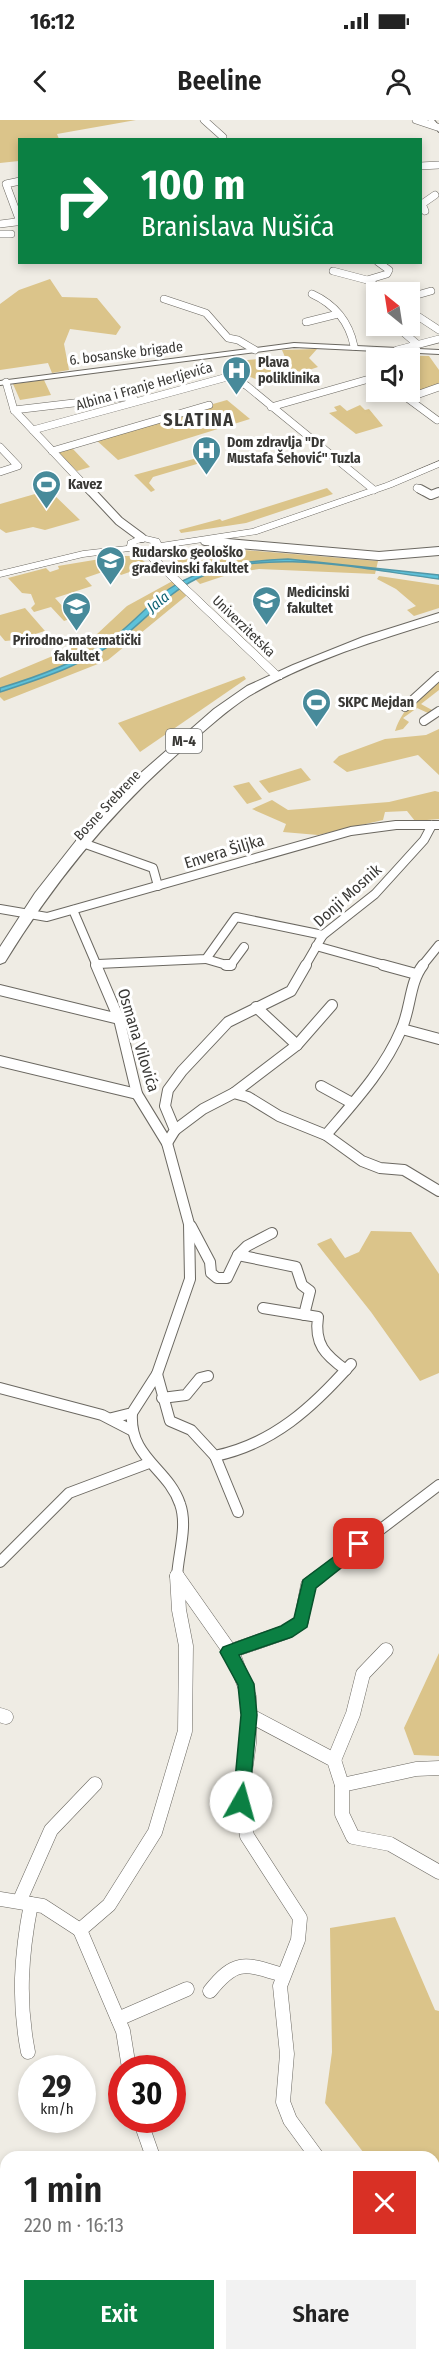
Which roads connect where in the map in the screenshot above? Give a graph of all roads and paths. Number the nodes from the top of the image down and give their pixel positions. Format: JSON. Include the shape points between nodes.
{"nodes":[{"id":1,"x":204,"y":120,"type":"edge"},
{"id":2,"x":416,"y":120,"type":"edge"},
{"id":3,"x":432,"y":120,"type":"edge"},
{"id":4,"x":438,"y":129,"type":"edge"},
{"id":5,"x":222,"y":138,"type":"edge"},
{"id":6,"x":18,"y":181,"type":"edge"},
{"id":7,"x":437,"y":194,"type":"edge"},
{"id":8,"x":422,"y":196,"type":"edge"},
{"id":9,"x":18,"y":199,"type":"edge"},
{"id":10,"x":10,"y":200,"type":"junction"},
{"id":11,"x":425,"y":211,"type":"dead end"},
{"id":12,"x":18,"y":217,"type":"edge"},
{"id":13,"x":18,"y":220,"type":"edge"},
{"id":14,"x":0,"y":224,"type":"edge"},
{"id":15,"x":0,"y":234,"type":"edge"},
{"id":16,"x":10,"y":234,"type":"dead end"},
{"id":17,"x":381,"y":264,"type":"edge"},
{"id":18,"x":395,"y":264,"type":"edge"},
{"id":19,"x":389,"y":270,"type":"junction"},
{"id":20,"x":333,"y":271,"type":"dead end"},
{"id":21,"x":367,"y":280,"type":"junction"},
{"id":22,"x":370,"y":282,"type":"edge"},
{"id":23,"x":431,"y":291,"type":"dead end"},
{"id":24,"x":312,"y":294,"type":"dead end"},
{"id":25,"x":420,"y":294,"type":"edge"},
{"id":26,"x":164,"y":299,"type":"dead end"},
{"id":27,"x":338,"y":314,"type":"junction"},
{"id":28,"x":420,"y":316,"type":"edge"},
{"id":29,"x":306,"y":322,"type":"dead end"},
{"id":30,"x":435,"y":324,"type":"edge"},
{"id":31,"x":439,"y":330,"type":"edge"},
{"id":32,"x":408,"y":336,"type":"edge"},
{"id":33,"x":439,"y":339,"type":"edge"},
{"id":34,"x":417,"y":344,"type":"junction"},
{"id":35,"x":354,"y":346,"type":"junction"},
{"id":36,"x":376,"y":348,"type":"edge"},
{"id":37,"x":404,"y":348,"type":"edge"},
{"id":38,"x":255,"y":350,"type":"junction"},
{"id":39,"x":420,"y":351,"type":"edge"},
{"id":40,"x":439,"y":351,"type":"edge"},
{"id":41,"x":366,"y":380,"type":"edge"},
{"id":42,"x":3,"y":383,"type":"edge"},
{"id":43,"x":439,"y":387,"type":"edge"},
{"id":44,"x":420,"y":394,"type":"edge"},
{"id":45,"x":137,"y":401,"type":"junction"},
{"id":46,"x":412,"y":402,"type":"edge"},
{"id":47,"x":209,"y":405,"type":"dead end"},
{"id":48,"x":271,"y":407,"type":"junction"},
{"id":49,"x":14,"y":410,"type":"junction"},
{"id":50,"x":437,"y":420,"type":"dead end"},
{"id":51,"x":33,"y":430,"type":"junction"},
{"id":52,"x":0,"y":447,"type":"edge"},
{"id":53,"x":52,"y":451,"type":"junction"},
{"id":54,"x":439,"y":464,"type":"edge"},
{"id":55,"x":0,"y":472,"type":"edge"},
{"id":56,"x":417,"y":488,"type":"dead end"},
{"id":57,"x":372,"y":489,"type":"junction"},
{"id":58,"x":439,"y":492,"type":"edge"},
{"id":59,"x":254,"y":532,"type":"junction"},
{"id":60,"x":134,"y":540,"type":"junction"},
{"id":61,"x":205,"y":541,"type":"junction"},
{"id":62,"x":266,"y":544,"type":"junction"},
{"id":63,"x":154,"y":548,"type":"junction"},
{"id":64,"x":439,"y":552,"type":"edge"},
{"id":65,"x":0,"y":568,"type":"edge"},
{"id":66,"x":0,"y":574,"type":"edge"},
{"id":67,"x":439,"y":612,"type":"edge"},
{"id":68,"x":439,"y":617,"type":"edge"},
{"id":69,"x":278,"y":673,"type":"junction"},
{"id":70,"x":439,"y":676,"type":"edge"},
{"id":71,"x":405,"y":707,"type":"dead end"},
{"id":72,"x":439,"y":711,"type":"edge"},
{"id":73,"x":424,"y":721,"type":"dead end"},
{"id":74,"x":435,"y":825,"type":"edge"},
{"id":75,"x":80,"y":842,"type":"junction"},
{"id":76,"x":158,"y":886,"type":"junction"},
{"id":77,"x":0,"y":909,"type":"edge"},
{"id":78,"x":73,"y":910,"type":"junction"},
{"id":79,"x":23,"y":914,"type":"junction"},
{"id":80,"x":323,"y":935,"type":"junction"},
{"id":81,"x":0,"y":942,"type":"edge"},
{"id":82,"x":439,"y":945,"type":"edge"},
{"id":83,"x":316,"y":946,"type":"junction"},
{"id":84,"x":244,"y":947,"type":"dead end"},
{"id":85,"x":0,"y":959,"type":"edge"},
{"id":86,"x":206,"y":959,"type":"junction"},
{"id":87,"x":98,"y":964,"type":"junction"},
{"id":88,"x":416,"y":974,"type":"junction"},
{"id":89,"x":0,"y":990,"type":"edge"},
{"id":90,"x":332,"y":1005,"type":"dead end"},
{"id":91,"x":256,"y":1007,"type":"junction"},
{"id":92,"x":120,"y":1019,"type":"junction"},
{"id":93,"x":402,"y":1029,"type":"junction"},
{"id":94,"x":439,"y":1039,"type":"edge"},
{"id":95,"x":297,"y":1045,"type":"junction"},
{"id":96,"x":0,"y":1062,"type":"edge"},
{"id":97,"x":321,"y":1086,"type":"dead end"},
{"id":98,"x":234,"y":1093,"type":"junction"},
{"id":99,"x":137,"y":1094,"type":"junction"},
{"id":100,"x":352,"y":1103,"type":"junction"},
{"id":101,"x":175,"y":1130,"type":"junction"},
{"id":102,"x":326,"y":1135,"type":"junction"},
{"id":103,"x":167,"y":1143,"type":"junction"},
{"id":104,"x":439,"y":1190,"type":"edge"},
{"id":105,"x":189,"y":1224,"type":"junction"},
{"id":106,"x":272,"y":1233,"type":"dead end"},
{"id":107,"x":238,"y":1255,"type":"junction"},
{"id":108,"x":263,"y":1308,"type":"dead end"},
{"id":109,"x":304,"y":1315,"type":"junction"},
{"id":110,"x":157,"y":1374,"type":"junction"},
{"id":111,"x":208,"y":1376,"type":"dead end"},
{"id":112,"x":0,"y":1388,"type":"edge"},
{"id":113,"x":162,"y":1398,"type":"junction"},
{"id":114,"x":132,"y":1413,"type":"junction"},
{"id":115,"x":112,"y":1418,"type":"junction"},
{"id":116,"x":131,"y":1430,"type":"junction"},
{"id":117,"x":215,"y":1456,"type":"junction"},
{"id":118,"x":149,"y":1463,"type":"junction"},
{"id":119,"x":439,"y":1485,"type":"edge"},
{"id":120,"x":238,"y":1512,"type":"dead end"},
{"id":121,"x":0,"y":1562,"type":"edge"},
{"id":122,"x":177,"y":1575,"type":"junction"},
{"id":123,"x":386,"y":1650,"type":"dead end"},
{"id":124,"x":228,"y":1652,"type":"junction"},
{"id":125,"x":249,"y":1715,"type":"junction"},
{"id":126,"x":334,"y":1760,"type":"junction"},
{"id":127,"x":439,"y":1768,"type":"edge"},
{"id":128,"x":94,"y":1784,"type":"dead end"},
{"id":129,"x":342,"y":1785,"type":"junction"},
{"id":130,"x":439,"y":1872,"type":"edge"},
{"id":131,"x":0,"y":1899,"type":"edge"},
{"id":132,"x":26,"y":1902,"type":"junction"},
{"id":133,"x":80,"y":1930,"type":"junction"},
{"id":134,"x":283,"y":1975,"type":"junction"},
{"id":135,"x":187,"y":1989,"type":"dead end"},
{"id":136,"x":210,"y":1991,"type":"dead end"},
{"id":137,"x":118,"y":2019,"type":"junction"},
{"id":138,"x":28,"y":2052,"type":"dead end"},
{"id":139,"x":127,"y":2055,"type":"edge"},
{"id":140,"x":145,"y":2133,"type":"edge"},
{"id":141,"x":151,"y":2151,"type":"edge"},
{"id":142,"x":313,"y":2151,"type":"edge"}],
"edges":[{"from":1,"to":5,"type":"street"},
{"from":2,"to":4,"type":"street"},
{"from":3,"to":4,"type":"street"},
{"from":6,"to":10,"type":"street","via":[[6,184]]},
{"from":7,"to":8,"type":"street"},
{"from":7,"to":11,"type":"street","via":[[422,204]]},
{"from":9,"to":10,"type":"street"},
{"from":10,"to":12,"type":"street"},
{"from":13,"to":14,"type":"street"},
{"from":15,"to":16,"type":"street"},
{"from":17,"to":19,"type":"street"},
{"from":18,"to":19,"type":"street"},
{"from":19,"to":21,"type":"street"},
{"from":20,"to":21,"type":"street"},
{"from":21,"to":22,"type":"street"},
{"from":23,"to":25,"type":"street"},
{"from":24,"to":27,"type":"street","via":[[321,297]]},
{"from":26,"to":38,"type":"street","via":[[206,313],[228,338]]},
{"from":27,"to":29,"type":"street"},
{"from":27,"to":35,"type":"street","via":[[350,327]]},
{"from":28,"to":30,"type":"street"},
{"from":30,"to":31,"type":"street"},
{"from":32,"to":34,"type":"street"},
{"from":33,"to":34,"type":"street"},
{"from":34,"to":37,"type":"street"},
{"from":35,"to":36,"type":"street","name":"6. bosanske brigade"},
{"from":35,"to":38,"type":"street","name":"6. bosanske brigade","via":[[294,345]]},
{"from":38,"to":42,"type":"street","name":"6. bosanske brigade"},
{"from":39,"to":40,"type":"street","name":"6. bosanske brigade"},
{"from":41,"to":48,"type":"street"},
{"from":42,"to":49,"type":"street"},
{"from":43,"to":44,"type":"street"},
{"from":45,"to":48,"type":"street","name":"Albina i Franje Herljevića","via":[[231,376]]},
{"from":45,"to":49,"type":"street","via":[[125,397]]},
{"from":45,"to":51,"type":"street","name":"Albina i Franje Herljevića"},
{"from":46,"to":50,"type":"street"},
{"from":47,"to":53,"type":"street"},
{"from":48,"to":57,"type":"street","name":"Albina i Franje Herljevića"},
{"from":49,"to":51,"type":"street"},
{"from":51,"to":53,"type":"street"},
{"from":52,"to":55,"type":"street","via":[[18,466]]},
{"from":53,"to":60,"type":"street"},
{"from":54,"to":57,"type":"main road"},
{"from":56,"to":58,"type":"street","via":[[431,495]]},
{"from":57,"to":59,"type":"main road"},
{"from":57,"to":63,"type":"main road","via":[[240,531]]},
{"from":59,"to":61,"type":"main road"},
{"from":59,"to":62,"type":"street","via":[[253,539]]},
{"from":60,"to":63,"type":"main road"},
{"from":60,"to":63,"type":"main road","via":[[139,553]]},
{"from":60,"to":65,"type":"main road"},
{"from":60,"to":66,"type":"main road"},
{"from":61,"to":62,"type":"street"},
{"from":61,"to":63,"type":"main road"},
{"from":62,"to":64,"type":"street","via":[[379,556]]},
{"from":63,"to":69,"type":"main road","name":"Univerzitetska"},
{"from":67,"to":69,"type":"main road","name":"Bosne Srebrene","number":"M-4","via":[[350,641]]},
{"from":68,"to":69,"type":"main road","name":"Bosne Srebrene","number":"M-4"},
{"from":69,"to":75,"type":"main road","name":"Bosne Srebrene","number":"M-4","via":[[235,700],[177,747],[139,780]]},
{"from":69,"to":79,"type":"main road","name":"Bosne Srebrene","number":"M-4","via":[[226,697],[127,780],[42,878]]},
{"from":70,"to":71,"type":"street"},
{"from":72,"to":73,"type":"street"},
{"from":74,"to":76,"type":"street","name":"Envera Šiljka","via":[[351,831]]},
{"from":74,"to":80,"type":"street","name":"Donji Mosnik","via":[[375,894]]},
{"from":75,"to":76,"type":"street","name":"Bosne Srebrene","via":[[153,868]]},
{"from":75,"to":79,"type":"main road","name":"Bosne Srebrene","number":"M-4"},
{"from":76,"to":78,"type":"street","name":"Envera Šiljka"},
{"from":77,"to":79,"type":"street","name":"Envera Šiljka"},
{"from":78,"to":79,"type":"street","name":"Envera Šiljka","via":[[46,917]]},
{"from":78,"to":87,"type":"street","name":"Osmana Vilovića"},
{"from":79,"to":81,"type":"main road","name":"Bosne Srebrene","number":"M-4"},
{"from":79,"to":85,"type":"main road","name":"Bosne Srebrene","number":"M-4"},
{"from":80,"to":83,"type":"street","name":"Donji Mosnik"},
{"from":80,"to":86,"type":"street","via":[[236,917]]},
{"from":82,"to":88,"type":"street"},
{"from":83,"to":88,"type":"street"},
{"from":83,"to":91,"type":"street","name":"Donji Mosnik","via":[[291,991]]},
{"from":84,"to":86,"type":"street","via":[[230,966]]},
{"from":86,"to":87,"type":"street"},
{"from":87,"to":92,"type":"street","name":"Osmana Vilovića"},
{"from":88,"to":93,"type":"street"},
{"from":89,"to":92,"type":"street"},
{"from":90,"to":95,"type":"street"},
{"from":91,"to":95,"type":"street"},
{"from":91,"to":101,"type":"street","name":"Donji Mosnik","via":[[228,1022],[168,1090],[165,1106]]},
{"from":92,"to":99,"type":"street","name":"Osmana Vilovića"},
{"from":93,"to":94,"type":"street"},
{"from":93,"to":100,"type":"street","via":[[374,1078]]},
{"from":95,"to":98,"type":"street"},
{"from":96,"to":99,"type":"street"},
{"from":97,"to":100,"type":"street"},
{"from":98,"to":101,"type":"street"},
{"from":98,"to":102,"type":"street"},
{"from":99,"to":103,"type":"street","name":"Osmana Vilovića"},
{"from":100,"to":102,"type":"street"},
{"from":101,"to":103,"type":"street"},
{"from":102,"to":104,"type":"street","via":[[362,1161],[380,1168],[404,1170]]},
{"from":103,"to":105,"type":"street","name":"Osmana Vilovića"},
{"from":105,"to":107,"type":"street","via":[[210,1262],[211,1273],[217,1278],[227,1278]]},
{"from":105,"to":110,"type":"street","via":[[190,1279]]},
{"from":106,"to":107,"type":"street"},
{"from":107,"to":109,"type":"street","via":[[296,1268],[302,1285],[310,1291]]},
{"from":108,"to":109,"type":"street"},
{"from":109,"to":117,"type":"street","via":[[318,1317],[314,1335],[325,1356],[349,1367],[286,1427],[234,1454]]},
{"from":110,"to":113,"type":"street"},
{"from":110,"to":114,"type":"street"},
{"from":111,"to":113,"type":"street","via":[[200,1378],[186,1395]]},
{"from":112,"to":115,"type":"street"},
{"from":113,"to":117,"type":"street","via":[[170,1421],[191,1430]]},
{"from":114,"to":115,"type":"street"},
{"from":114,"to":116,"type":"street"},
{"from":115,"to":116,"type":"street"},
{"from":116,"to":118,"type":"street"},
{"from":117,"to":120,"type":"street"},
{"from":118,"to":121,"type":"street","via":[[69,1493]]},
{"from":118,"to":122,"type":"street","via":[[171,1486],[181,1505]]},
{"from":119,"to":124,"type":"street","via":[[308,1585],[301,1622],[286,1632]]},
{"from":122,"to":124,"type":"street"},
{"from":122,"to":133,"type":"street","via":[[178,1610],[186,1646],[185,1731],[155,1832],[109,1905]]},
{"from":123,"to":126,"type":"street","via":[[363,1674],[353,1714]]},
{"from":124,"to":125,"type":"street","via":[[246,1684]]},
{"from":125,"to":126,"type":"street"},
{"from":125,"to":134,"type":"street","via":[[241,1802],[247,1836],[300,1918],[297,1946]]},
{"from":126,"to":129,"type":"street"},
{"from":127,"to":129,"type":"street","via":[[413,1769]]},
{"from":128,"to":132,"type":"street","via":[[51,1830]]},
{"from":129,"to":130,"type":"street","via":[[342,1814],[352,1837],[390,1844]]},
{"from":131,"to":132,"type":"street"},
{"from":132,"to":133,"type":"street","via":[[56,1909]]},
{"from":132,"to":138,"type":"street","via":[[19,1970],[21,2023]]},
{"from":133,"to":137,"type":"street"},
{"from":134,"to":136,"type":"street","via":[[241,1964],[226,1970]]},
{"from":134,"to":142,"type":"street","via":[[280,1998],[287,2063],[284,2107]]},
{"from":135,"to":137,"type":"street"},
{"from":137,"to":139,"type":"street"},
{"from":140,"to":141,"type":"street"}]}
